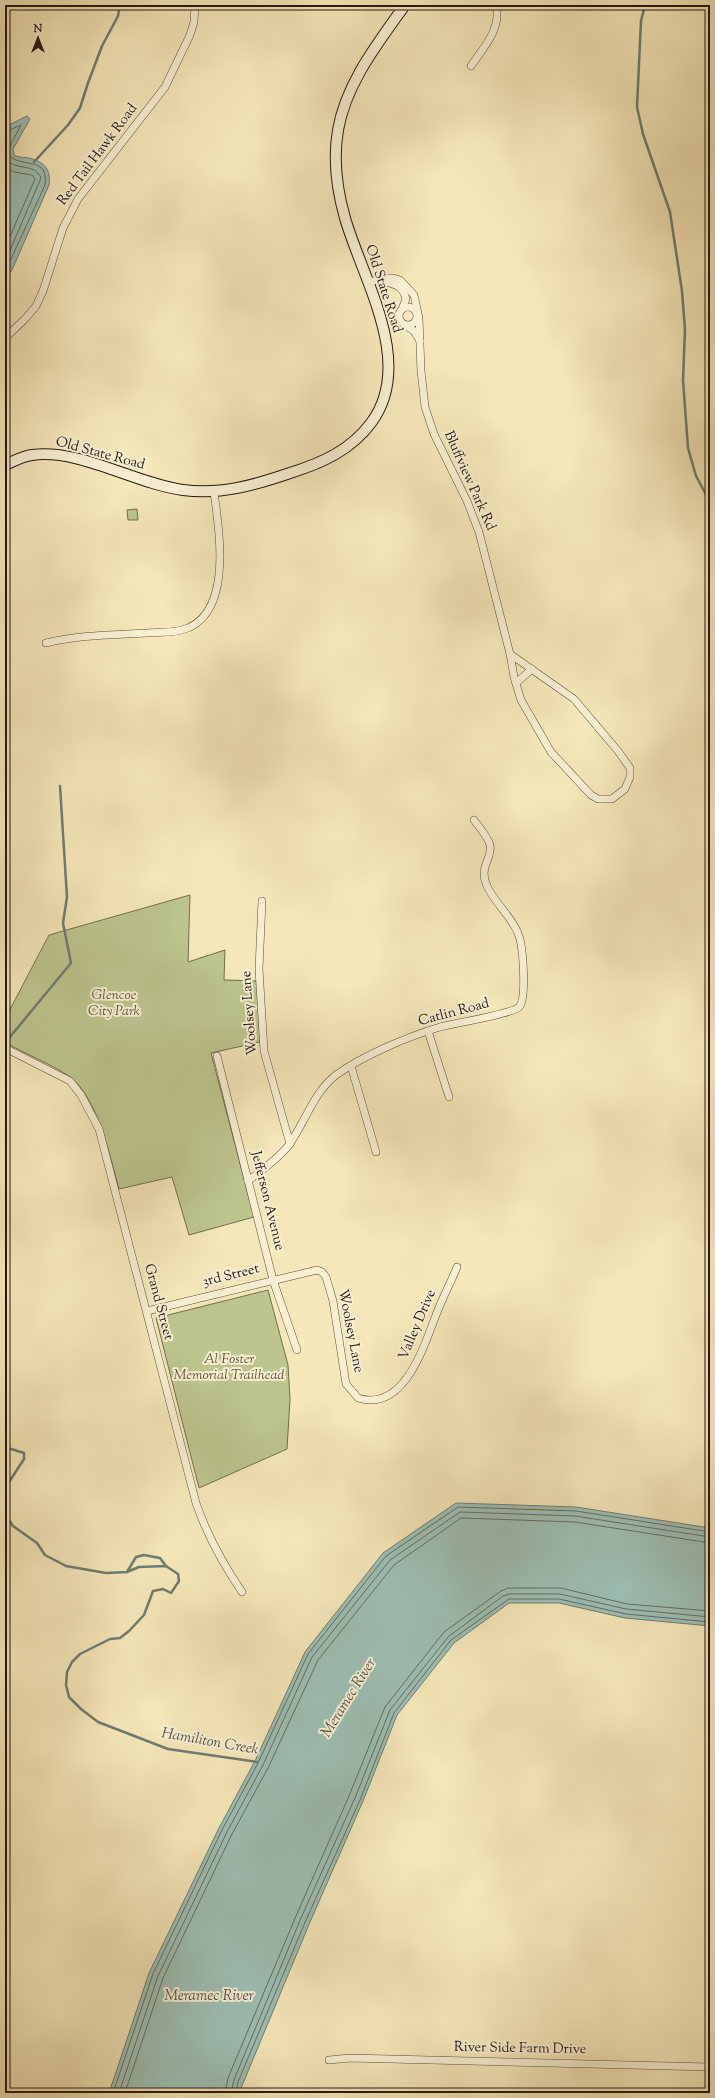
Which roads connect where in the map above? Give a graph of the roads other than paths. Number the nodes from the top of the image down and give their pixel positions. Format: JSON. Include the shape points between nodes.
{"nodes":[{"id":1,"x":195,"y":5,"type":"edge"},
{"id":2,"x":405,"y":5,"type":"edge"},
{"id":3,"x":496,"y":5,"type":"edge"},
{"id":4,"x":471,"y":66,"type":"dead end"},
{"id":5,"x":373,"y":281,"type":"junction"},
{"id":6,"x":402,"y":309,"type":"junction"},
{"id":7,"x":405,"y":325,"type":"junction"},
{"id":8,"x":5,"y":338,"type":"edge"},
{"id":9,"x":420,"y":341,"type":"junction"},
{"id":10,"x":5,"y":465,"type":"edge"},
{"id":11,"x":214,"y":492,"type":"junction"},
{"id":12,"x":46,"y":643,"type":"dead end"},
{"id":13,"x":510,"y":654,"type":"junction"},
{"id":14,"x":532,"y":669,"type":"junction"},
{"id":15,"x":516,"y":683,"type":"junction"},
{"id":16,"x":474,"y":820,"type":"dead end"},
{"id":17,"x":262,"y":901,"type":"dead end"},
{"id":18,"x":428,"y":1031,"type":"junction"},
{"id":19,"x":5,"y":1048,"type":"edge"},
{"id":20,"x":217,"y":1056,"type":"dead end"},
{"id":21,"x":352,"y":1066,"type":"junction"},
{"id":22,"x":449,"y":1097,"type":"dead end"},
{"id":23,"x":290,"y":1144,"type":"junction"},
{"id":24,"x":376,"y":1152,"type":"dead end"},
{"id":25,"x":248,"y":1181,"type":"junction"},
{"id":26,"x":457,"y":1267,"type":"dead end"},
{"id":27,"x":322,"y":1272,"type":"joint"},
{"id":28,"x":273,"y":1280,"type":"junction"},
{"id":29,"x":147,"y":1311,"type":"junction"},
{"id":30,"x":297,"y":1350,"type":"dead end"},
{"id":31,"x":375,"y":1401,"type":"joint"},
{"id":32,"x":242,"y":1592,"type":"dead end"},
{"id":33,"x":329,"y":2060,"type":"dead end"},
{"id":34,"x":710,"y":2067,"type":"edge"}],
"edges":[{"from":1,"to":8,"type":"street","name":"Red Tail Hawk Road","via":[[190,35],[165,87],[78,199],[62,228],[36,306]]},
{"from":2,"to":5,"type":"street","name":"Old State Road","via":[[364,65],[346,103],[338,132],[336,166],[341,202],[348,228]]},
{"from":3,"to":4,"type":"street","via":[[496,26]]},
{"from":5,"to":6,"type":"street","via":[[396,284],[402,288],[406,299]]},
{"from":5,"to":9,"type":"street","name":"Bluffview Park Rd","via":[[393,278],[400,280],[414,295]]},
{"from":5,"to":11,"type":"street","name":"Old State Road","via":[[387,357],[385,392],[375,417],[352,444],[316,464],[259,484]]},
{"from":6,"to":7,"type":"street","via":[[398,317]]},
{"from":6,"to":7,"type":"street","via":[[410,307],[415,310],[417,316],[413,324]]},
{"from":7,"to":9,"type":"street","via":[[414,331]]},
{"from":9,"to":13,"type":"street","name":"Bluffview Park Rd","via":[[425,407],[434,434],[467,501],[479,532]]},
{"from":10,"to":11,"type":"street","name":"Old State Road","via":[[31,455],[49,454],[74,459],[169,488]]},
{"from":11,"to":12,"type":"street","via":[[219,529],[219,580],[212,603],[201,620],[181,631],[72,637]]},
{"from":13,"to":14,"type":"street","name":"Bluffview Park Rd"},
{"from":13,"to":15,"type":"street","name":"Bluffview Park Rd"},
{"from":14,"to":15,"type":"street"},
{"from":14,"to":15,"type":"street","name":"Bluffview Park Rd","via":[[574,699],[618,751],[630,768],[630,778],[625,789],[612,799],[598,799],[591,795],[551,752],[531,719]]},
{"from":16,"to":18,"type":"street","name":"Catlin Road","via":[[490,846],[484,870],[486,884],[513,923],[520,938],[523,954],[522,1002],[515,1011]]},
{"from":17,"to":23,"type":"street","name":"Woolsey Lane","via":[[259,969],[264,1051]]},
{"from":18,"to":21,"type":"street","name":"Catlin Road","via":[[377,1052]]},
{"from":18,"to":22,"type":"street"},
{"from":19,"to":29,"type":"street","name":"Grand Street","via":[[65,1077],[74,1086],[99,1129]]},
{"from":20,"to":25,"type":"street","name":"Jefferson Avenue"},
{"from":21,"to":23,"type":"street","name":"Catlin Road","via":[[336,1075],[319,1094]]},
{"from":21,"to":24,"type":"street"},
{"from":23,"to":25,"type":"street","name":"Catlin Road"},
{"from":25,"to":28,"type":"street","name":"Jefferson Avenue"},
{"from":26,"to":31,"type":"street","name":"Valley Drive","via":[[417,1364],[393,1391]]},
{"from":27,"to":28,"type":"street","name":"3rd Street","via":[[317,1270]]},
{"from":27,"to":31,"type":"street","name":"Woolsey Lane","via":[[333,1300],[346,1384],[358,1398]]},
{"from":28,"to":29,"type":"street","name":"3rd Street"},
{"from":28,"to":30,"type":"street","name":"Jefferson Avenue"},
{"from":29,"to":32,"type":"street","name":"Grand Street","via":[[201,1518],[215,1549]]},
{"from":33,"to":34,"type":"street","name":"River Side Farm Drive","via":[[350,2058]]}]}
